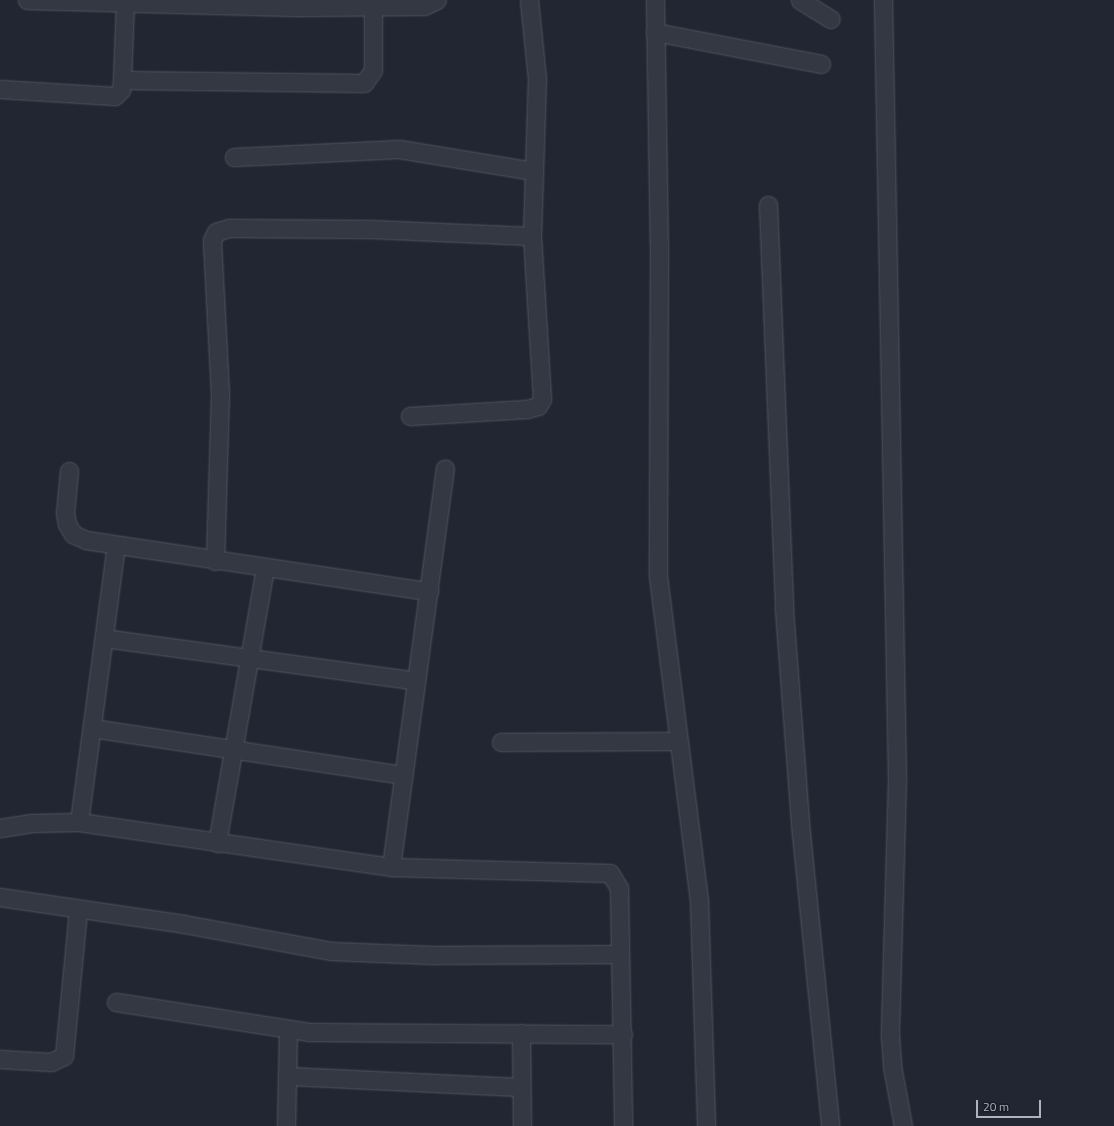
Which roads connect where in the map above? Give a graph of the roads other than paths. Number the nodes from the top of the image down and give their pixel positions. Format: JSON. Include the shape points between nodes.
{"nodes":[{"id":1,"x":27,"y":0,"type":"edge"},
{"id":2,"x":437,"y":0,"type":"edge"},
{"id":3,"x":529,"y":0,"type":"edge"},
{"id":4,"x":655,"y":0,"type":"edge"},
{"id":5,"x":800,"y":0,"type":"edge"},
{"id":6,"x":883,"y":0,"type":"edge"},
{"id":7,"x":125,"y":3,"type":"junction"},
{"id":8,"x":373,"y":6,"type":"junction"},
{"id":9,"x":830,"y":20,"type":"dead end"},
{"id":10,"x":655,"y":32,"type":"junction"},
{"id":11,"x":821,"y":64,"type":"dead end"},
{"id":12,"x":122,"y":80,"type":"junction"},
{"id":13,"x":0,"y":89,"type":"edge"},
{"id":14,"x":234,"y":157,"type":"dead end"},
{"id":15,"x":534,"y":171,"type":"junction"},
{"id":16,"x":768,"y":205,"type":"dead end"},
{"id":17,"x":532,"y":236,"type":"junction"},
{"id":18,"x":410,"y":416,"type":"dead end"},
{"id":19,"x":445,"y":469,"type":"dead end"},
{"id":20,"x":69,"y":471,"type":"dead end"},
{"id":21,"x":116,"y":546,"type":"junction"},
{"id":22,"x":215,"y":561,"type":"junction"},
{"id":23,"x":265,"y":568,"type":"junction"},
{"id":24,"x":429,"y":591,"type":"junction"},
{"id":25,"x":104,"y":638,"type":"junction"},
{"id":26,"x":249,"y":658,"type":"junction"},
{"id":27,"x":416,"y":681,"type":"junction"},
{"id":28,"x":92,"y":728,"type":"junction"},
{"id":29,"x":678,"y":741,"type":"junction"},
{"id":30,"x":501,"y":742,"type":"dead end"},
{"id":31,"x":233,"y":749,"type":"junction"},
{"id":32,"x":403,"y":774,"type":"junction"},
{"id":33,"x":79,"y":822,"type":"junction"},
{"id":34,"x":0,"y":828,"type":"edge"},
{"id":35,"x":217,"y":843,"type":"junction"},
{"id":36,"x":390,"y":867,"type":"junction"},
{"id":37,"x":0,"y":897,"type":"edge"},
{"id":38,"x":78,"y":910,"type":"junction"},
{"id":39,"x":620,"y":954,"type":"junction"},
{"id":40,"x":116,"y":1002,"type":"dead end"},
{"id":41,"x":288,"y":1029,"type":"junction"},
{"id":42,"x":521,"y":1033,"type":"junction"},
{"id":43,"x":623,"y":1034,"type":"junction"},
{"id":44,"x":0,"y":1059,"type":"edge"},
{"id":45,"x":287,"y":1076,"type":"junction"},
{"id":46,"x":522,"y":1087,"type":"junction"},
{"id":47,"x":286,"y":1126,"type":"edge"},
{"id":48,"x":522,"y":1126,"type":"edge"},
{"id":49,"x":623,"y":1126,"type":"edge"},
{"id":50,"x":706,"y":1126,"type":"edge"},
{"id":51,"x":830,"y":1126,"type":"edge"},
{"id":52,"x":903,"y":1126,"type":"edge"}],
"edges":[{"from":1,"to":7,"type":"street"},
{"from":2,"to":8,"type":"street","via":[[424,6]]},
{"from":3,"to":15,"type":"street","via":[[537,79]]},
{"from":4,"to":10,"type":"street"},
{"from":5,"to":9,"type":"street"},
{"from":6,"to":52,"type":"street","via":[[897,779],[890,1035],[892,1066]]},
{"from":7,"to":8,"type":"street"},
{"from":7,"to":12,"type":"street"},
{"from":8,"to":12,"type":"street","via":[[373,70],[364,83]]},
{"from":10,"to":11,"type":"street"},
{"from":10,"to":29,"type":"street","via":[[659,245],[658,576]]},
{"from":12,"to":13,"type":"street","via":[[120,90],[107,98]]},
{"from":14,"to":15,"type":"street","via":[[399,149]]},
{"from":15,"to":17,"type":"street"},
{"from":16,"to":51,"type":"street","via":[[784,609],[801,833]]},
{"from":17,"to":18,"type":"street","via":[[543,388],[538,406]]},
{"from":17,"to":22,"type":"street","via":[[370,229],[229,228],[216,232],[212,240],[220,394]]},
{"from":19,"to":24,"type":"street"},
{"from":20,"to":21,"type":"street","via":[[65,513],[73,534]]},
{"from":21,"to":22,"type":"street"},
{"from":21,"to":25,"type":"street"},
{"from":22,"to":23,"type":"street"},
{"from":23,"to":24,"type":"street"},
{"from":23,"to":26,"type":"street"},
{"from":24,"to":27,"type":"street"},
{"from":25,"to":26,"type":"street"},
{"from":25,"to":28,"type":"street"},
{"from":26,"to":27,"type":"street"},
{"from":26,"to":31,"type":"street"},
{"from":27,"to":32,"type":"street"},
{"from":28,"to":31,"type":"street"},
{"from":28,"to":33,"type":"street"},
{"from":29,"to":30,"type":"street"},
{"from":29,"to":50,"type":"street","via":[[699,900]]},
{"from":31,"to":32,"type":"street"},
{"from":31,"to":35,"type":"street"},
{"from":32,"to":36,"type":"street"},
{"from":33,"to":34,"type":"street","via":[[32,823]]},
{"from":33,"to":35,"type":"street"},
{"from":35,"to":36,"type":"street"},
{"from":36,"to":39,"type":"street","via":[[610,873],[619,888]]},
{"from":37,"to":38,"type":"street"},
{"from":38,"to":39,"type":"street","via":[[184,924],[331,951],[433,955]]},
{"from":38,"to":44,"type":"street","via":[[64,1056],[51,1062]]},
{"from":39,"to":43,"type":"street"},
{"from":40,"to":41,"type":"street"},
{"from":41,"to":42,"type":"street","via":[[309,1032]]},
{"from":41,"to":45,"type":"street"},
{"from":42,"to":43,"type":"street"},
{"from":42,"to":46,"type":"street"},
{"from":43,"to":49,"type":"street"},
{"from":45,"to":46,"type":"street"},
{"from":45,"to":47,"type":"street"},
{"from":46,"to":48,"type":"street"}]}
